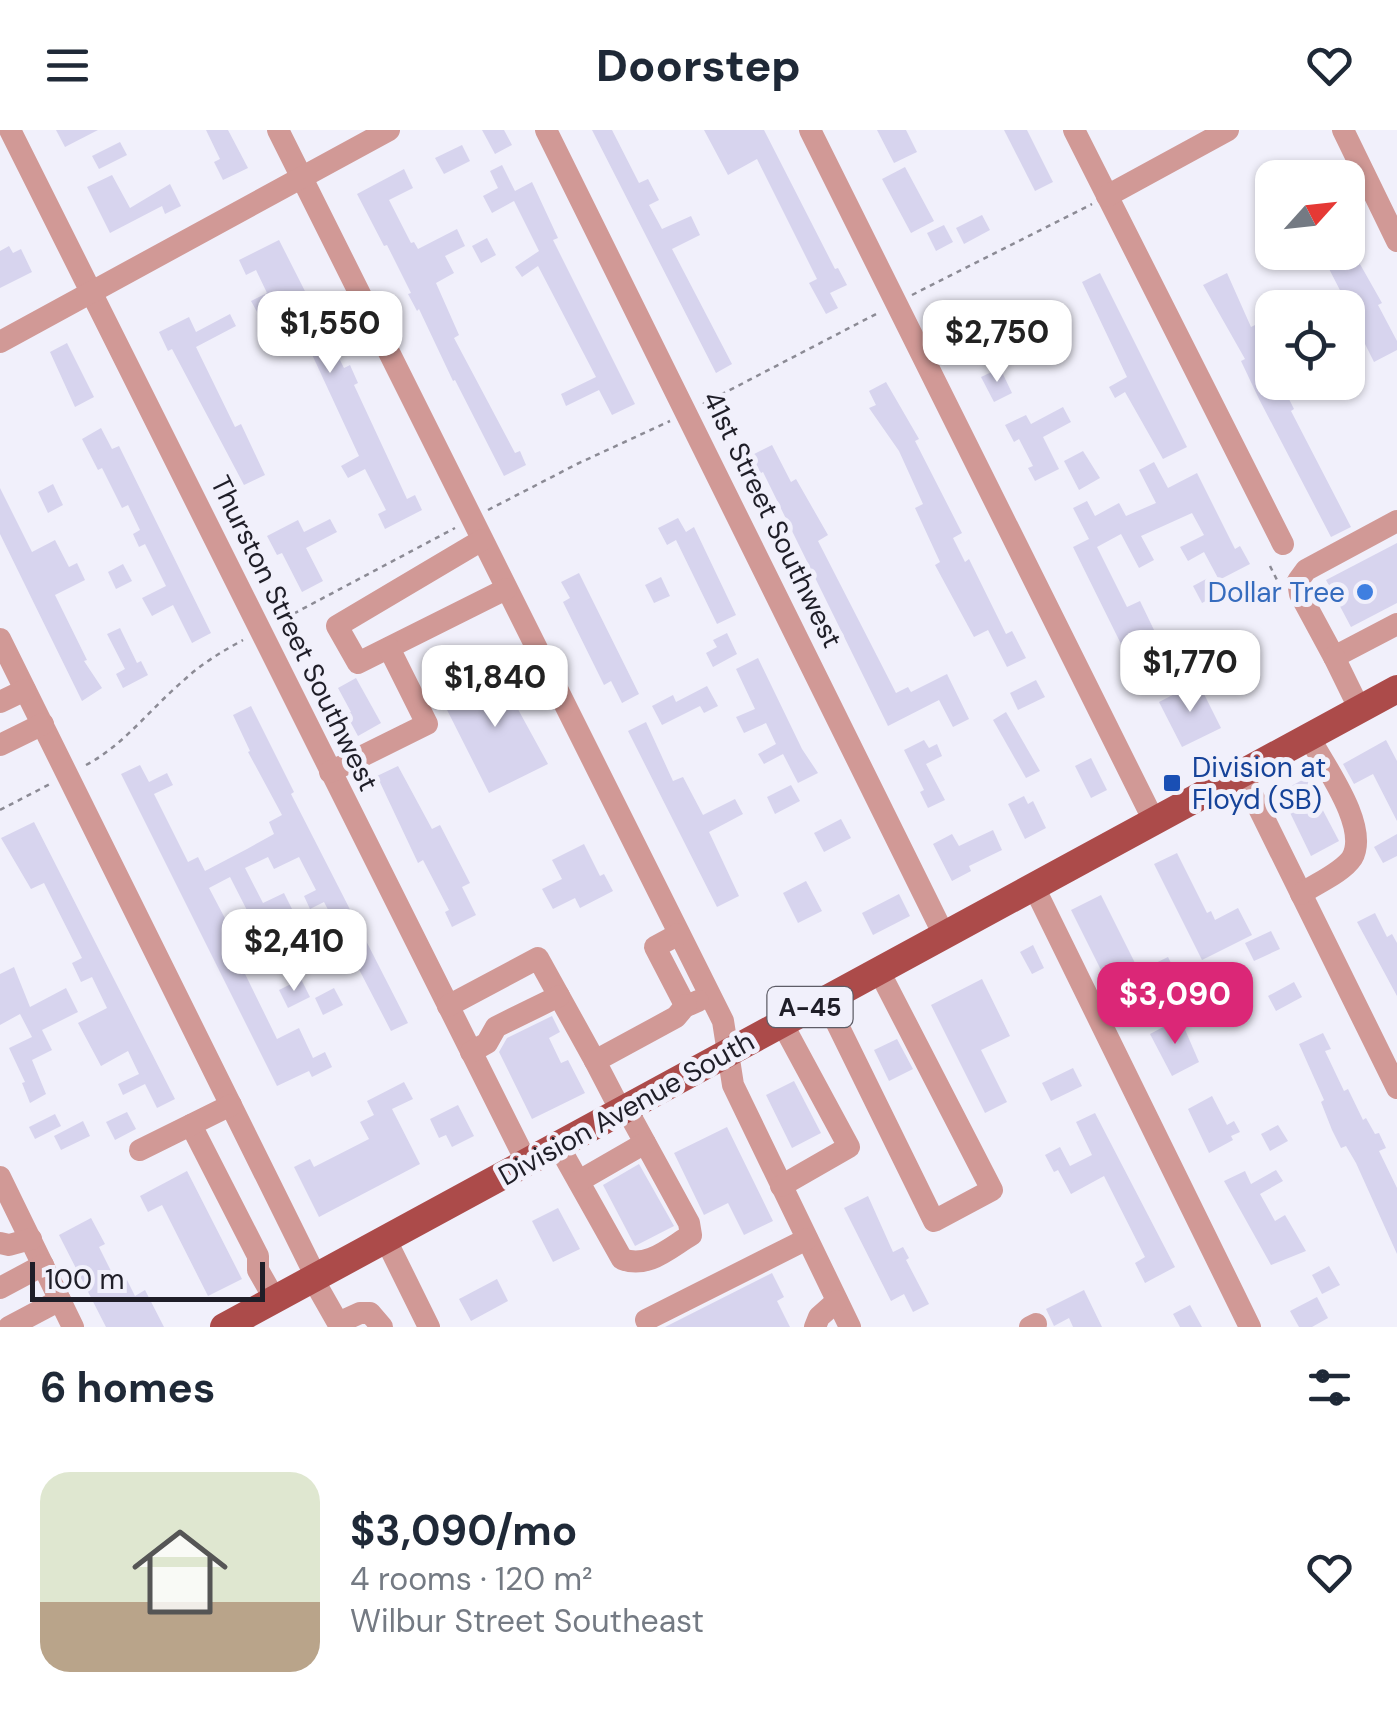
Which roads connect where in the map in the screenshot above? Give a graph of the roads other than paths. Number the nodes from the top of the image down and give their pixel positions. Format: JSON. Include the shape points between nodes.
{"nodes":[{"id":1,"x":10,"y":130,"type":"edge"},
{"id":2,"x":278,"y":130,"type":"edge"},
{"id":3,"x":389,"y":130,"type":"edge"},
{"id":4,"x":546,"y":130,"type":"edge"},
{"id":5,"x":810,"y":130,"type":"edge"},
{"id":6,"x":1074,"y":130,"type":"edge"},
{"id":7,"x":1228,"y":130,"type":"edge"},
{"id":8,"x":1343,"y":130,"type":"edge"},
{"id":9,"x":302,"y":178,"type":"junction"},
{"id":10,"x":1107,"y":196,"type":"junction"},
{"id":11,"x":1397,"y":241,"type":"edge"},
{"id":12,"x":91,"y":293,"type":"junction"},
{"id":13,"x":0,"y":342,"type":"edge"},
{"id":14,"x":1397,"y":521,"type":"edge"},
{"id":15,"x":477,"y":530,"type":"junction"},
{"id":16,"x":1282,"y":544,"type":"dead end"},
{"id":17,"x":506,"y":589,"type":"junction"},
{"id":18,"x":1397,"y":624,"type":"edge"},
{"id":19,"x":0,"y":639,"type":"edge"},
{"id":20,"x":389,"y":648,"type":"junction"},
{"id":21,"x":1334,"y":658,"type":"junction"},
{"id":22,"x":1397,"y":689,"type":"edge"},
{"id":23,"x":25,"y":690,"type":"junction"},
{"id":24,"x":0,"y":702,"type":"edge"},
{"id":25,"x":1360,"y":710,"type":"junction"},
{"id":26,"x":42,"y":724,"type":"junction"},
{"id":27,"x":1309,"y":738,"type":"junction"},
{"id":28,"x":0,"y":745,"type":"edge"},
{"id":29,"x":330,"y":772,"type":"junction"},
{"id":30,"x":1242,"y":774,"type":"junction"},
{"id":31,"x":1154,"y":821,"type":"junction"},
{"id":32,"x":1034,"y":887,"type":"junction"},
{"id":33,"x":1300,"y":894,"type":"junction"},
{"id":34,"x":944,"y":935,"type":"junction"},
{"id":35,"x":684,"y":944,"type":"junction"},
{"id":36,"x":879,"y":971,"type":"junction"},
{"id":37,"x":710,"y":995,"type":"junction"},
{"id":38,"x":558,"y":996,"type":"junction"},
{"id":39,"x":825,"y":1000,"type":"junction"},
{"id":40,"x":686,"y":1005,"type":"junction"},
{"id":41,"x":448,"y":1006,"type":"junction"},
{"id":42,"x":782,"y":1023,"type":"junction"},
{"id":43,"x":471,"y":1052,"type":"junction"},
{"id":44,"x":726,"y":1054,"type":"junction"},
{"id":45,"x":596,"y":1061,"type":"junction"},
{"id":46,"x":1397,"y":1088,"type":"edge"},
{"id":47,"x":231,"y":1106,"type":"junction"},
{"id":48,"x":624,"y":1109,"type":"junction"},
{"id":49,"x":191,"y":1126,"type":"junction"},
{"id":50,"x":645,"y":1143,"type":"junction"},
{"id":51,"x":558,"y":1146,"type":"junction"},
{"id":52,"x":252,"y":1148,"type":"junction"},
{"id":53,"x":140,"y":1150,"type":"dead end"},
{"id":54,"x":527,"y":1163,"type":"junction"},
{"id":55,"x":213,"y":1169,"type":"junction"},
{"id":56,"x":0,"y":1177,"type":"edge"},
{"id":57,"x":578,"y":1181,"type":"junction"},
{"id":58,"x":781,"y":1186,"type":"junction"},
{"id":59,"x":8,"y":1217,"type":"edge"},
{"id":60,"x":807,"y":1239,"type":"junction"},
{"id":61,"x":30,"y":1240,"type":"junction"},
{"id":62,"x":386,"y":1240,"type":"junction"},
{"id":63,"x":0,"y":1243,"type":"edge"},
{"id":64,"x":43,"y":1266,"type":"junction"},
{"id":65,"x":314,"y":1278,"type":"junction"},
{"id":66,"x":0,"y":1288,"type":"edge"},
{"id":67,"x":60,"y":1300,"type":"junction"},
{"id":68,"x":275,"y":1300,"type":"junction"},
{"id":69,"x":837,"y":1302,"type":"junction"},
{"id":70,"x":646,"y":1320,"type":"dead end"},
{"id":71,"x":339,"y":1325,"type":"edge"},
{"id":72,"x":9,"y":1327,"type":"edge"},
{"id":73,"x":74,"y":1327,"type":"edge"},
{"id":74,"x":224,"y":1327,"type":"edge"},
{"id":75,"x":382,"y":1327,"type":"edge"},
{"id":76,"x":429,"y":1327,"type":"edge"},
{"id":77,"x":815,"y":1327,"type":"edge"},
{"id":78,"x":850,"y":1327,"type":"edge"},
{"id":79,"x":1250,"y":1327,"type":"edge"}],
"edges":[{"from":1,"to":12,"type":"street","name":"Thurston Street Southwest"},
{"from":2,"to":9,"type":"street"},
{"from":3,"to":9,"type":"street"},
{"from":4,"to":34,"type":"street","name":"41st Street Southwest"},
{"from":5,"to":31,"type":"street"},
{"from":6,"to":10,"type":"street"},
{"from":7,"to":10,"type":"street"},
{"from":8,"to":11,"type":"street"},
{"from":9,"to":12,"type":"street"},
{"from":9,"to":15,"type":"street"},
{"from":10,"to":16,"type":"street"},
{"from":12,"to":13,"type":"street"},
{"from":12,"to":29,"type":"street","name":"Thurston Street Southwest"},
{"from":14,"to":21,"type":"street","via":[[1306,570],[1298,581]]},
{"from":15,"to":17,"type":"street"},
{"from":15,"to":20,"type":"street","via":[[336,626],[358,663]]},
{"from":17,"to":20,"type":"street"},
{"from":17,"to":35,"type":"street"},
{"from":18,"to":21,"type":"street"},
{"from":19,"to":23,"type":"street"},
{"from":20,"to":29,"type":"street","via":[[427,724]]},
{"from":21,"to":25,"type":"street"},
{"from":22,"to":25,"type":"main road","name":"Division Avenue South","number":"A-45"},
{"from":23,"to":24,"type":"street"},
{"from":23,"to":26,"type":"street"},
{"from":25,"to":27,"type":"main road","name":"Division Avenue South","number":"A-45"},
{"from":26,"to":28,"type":"street"},
{"from":26,"to":47,"type":"street"},
{"from":27,"to":30,"type":"main road","name":"Division Avenue South","number":"A-45"},
{"from":27,"to":33,"type":"street","via":[[1357,838],[1345,866]]},
{"from":29,"to":41,"type":"street","name":"Thurston Street Southwest"},
{"from":30,"to":31,"type":"main road","name":"Division Avenue South","number":"A-45"},
{"from":30,"to":33,"type":"street"},
{"from":31,"to":32,"type":"main road","name":"Division Avenue South","number":"A-45"},
{"from":32,"to":34,"type":"main road","name":"Division Avenue South","number":"A-45"},
{"from":32,"to":79,"type":"street"},
{"from":33,"to":46,"type":"street"},
{"from":34,"to":36,"type":"main road","name":"Division Avenue South","number":"A-45"},
{"from":35,"to":37,"type":"street"},
{"from":35,"to":40,"type":"street","via":[[665,966]]},
{"from":36,"to":39,"type":"main road","name":"Division Avenue South","number":"A-45"},
{"from":36,"to":39,"type":"street","via":[[992,1190],[934,1221]]},
{"from":37,"to":40,"type":"street"},
{"from":37,"to":44,"type":"street","via":[[723,1021]]},
{"from":38,"to":41,"type":"street","via":[[538,958]]},
{"from":38,"to":43,"type":"street","via":[[496,1027]]},
{"from":38,"to":45,"type":"street"},
{"from":39,"to":42,"type":"main road","name":"Division Avenue South","number":"A-45"},
{"from":40,"to":45,"type":"street"},
{"from":41,"to":43,"type":"street","name":"Thurston Street Southwest"},
{"from":42,"to":44,"type":"main road","name":"Division Avenue South","number":"A-45"},
{"from":42,"to":58,"type":"street","via":[[849,1147]]},
{"from":43,"to":54,"type":"street","name":"Thurston Street Southwest"},
{"from":44,"to":48,"type":"main road","name":"Division Avenue South","number":"A-45"},
{"from":44,"to":58,"type":"street","via":[[732,1086]]},
{"from":45,"to":48,"type":"street"},
{"from":47,"to":49,"type":"street"},
{"from":47,"to":52,"type":"street"},
{"from":48,"to":50,"type":"street"},
{"from":48,"to":51,"type":"main road","name":"Division Avenue South","number":"A-45"},
{"from":49,"to":53,"type":"street"},
{"from":49,"to":55,"type":"street"},
{"from":50,"to":57,"type":"street"},
{"from":50,"to":57,"type":"street","via":[[691,1236],[646,1262],[622,1258]]},
{"from":51,"to":54,"type":"main road","name":"Division Avenue South","number":"A-45"},
{"from":51,"to":57,"type":"street"},
{"from":52,"to":55,"type":"street"},
{"from":52,"to":65,"type":"street"},
{"from":54,"to":62,"type":"main road","name":"Division Avenue South","number":"A-45"},
{"from":55,"to":68,"type":"street"},
{"from":56,"to":59,"type":"street"},
{"from":58,"to":60,"type":"street"},
{"from":59,"to":61,"type":"street"},
{"from":60,"to":69,"type":"street"},
{"from":60,"to":70,"type":"street"},
{"from":61,"to":63,"type":"street"},
{"from":61,"to":64,"type":"street"},
{"from":62,"to":65,"type":"main road","name":"Division Avenue South","number":"A-45"},
{"from":62,"to":76,"type":"street"},
{"from":64,"to":66,"type":"street"},
{"from":64,"to":67,"type":"street"},
{"from":65,"to":68,"type":"main road","name":"Division Avenue South","number":"A-45"},
{"from":65,"to":71,"type":"street"},
{"from":67,"to":72,"type":"street"},
{"from":67,"to":73,"type":"street"},
{"from":68,"to":74,"type":"main road","name":"Division Avenue South","number":"A-45"},
{"from":69,"to":77,"type":"street"},
{"from":69,"to":78,"type":"street"},
{"from":71,"to":75,"type":"street","via":[[370,1313]]}]}
